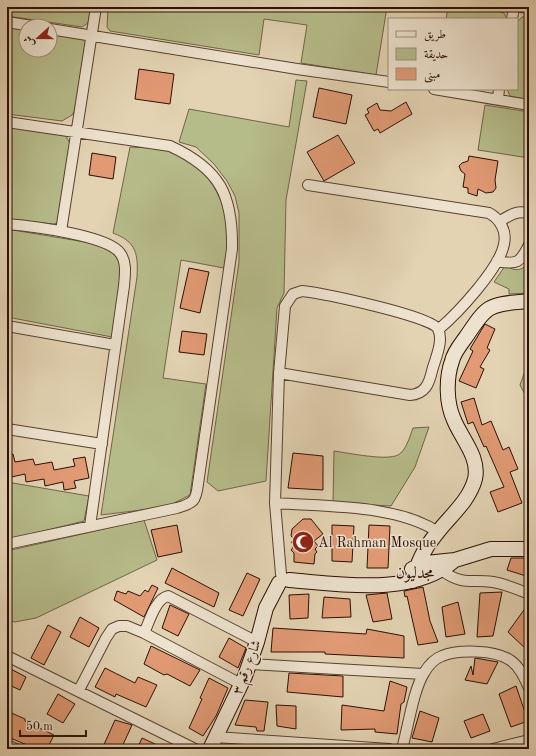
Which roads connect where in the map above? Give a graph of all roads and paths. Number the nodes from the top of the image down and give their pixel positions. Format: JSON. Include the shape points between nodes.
{"nodes":[{"id":1,"x":96,"y":7,"type":"edge"},
{"id":2,"x":514,"y":7,"type":"edge"},
{"id":3,"x":521,"y":7,"type":"edge"},
{"id":4,"x":529,"y":8,"type":"edge"},
{"id":5,"x":512,"y":18,"type":"edge"},
{"id":6,"x":7,"y":22,"type":"edge"},
{"id":7,"x":18,"y":24,"type":"edge"},
{"id":8,"x":58,"y":30,"type":"edge"},
{"id":9,"x":91,"y":36,"type":"junction"},
{"id":10,"x":388,"y":82,"type":"edge"},
{"id":11,"x":447,"y":90,"type":"edge"},
{"id":12,"x":498,"y":94,"type":"edge"},
{"id":13,"x":529,"y":105,"type":"edge"},
{"id":14,"x":7,"y":122,"type":"edge"},
{"id":15,"x":77,"y":131,"type":"junction"},
{"id":16,"x":308,"y":185,"type":"dead end"},
{"id":17,"x":529,"y":214,"type":"edge"},
{"id":18,"x":500,"y":221,"type":"junction"},
{"id":19,"x":7,"y":224,"type":"edge"},
{"id":20,"x":61,"y":231,"type":"junction"},
{"id":21,"x":529,"y":245,"type":"edge"},
{"id":22,"x":497,"y":261,"type":"junction"},
{"id":23,"x":529,"y":301,"type":"edge"},
{"id":24,"x":7,"y":326,"type":"edge"},
{"id":25,"x":439,"y":329,"type":"junction"},
{"id":26,"x":115,"y":345,"type":"junction"},
{"id":27,"x":279,"y":374,"type":"junction"},
{"id":28,"x":7,"y":429,"type":"edge"},
{"id":29,"x":102,"y":444,"type":"junction"},
{"id":30,"x":275,"y":503,"type":"junction"},
{"id":31,"x":90,"y":526,"type":"junction"},
{"id":32,"x":438,"y":532,"type":"junction"},
{"id":33,"x":7,"y":544,"type":"edge"},
{"id":34,"x":529,"y":549,"type":"edge"},
{"id":35,"x":455,"y":560,"type":"junction"},
{"id":36,"x":416,"y":567,"type":"junction"},
{"id":37,"x":441,"y":570,"type":"junction"},
{"id":38,"x":283,"y":579,"type":"junction"},
{"id":39,"x":413,"y":581,"type":"junction"},
{"id":40,"x":381,"y":584,"type":"junction"},
{"id":41,"x":529,"y":594,"type":"edge"},
{"id":42,"x":144,"y":633,"type":"junction"},
{"id":43,"x":257,"y":642,"type":"junction"},
{"id":44,"x":7,"y":656,"type":"edge"},
{"id":45,"x":249,"y":664,"type":"junction"},
{"id":46,"x":423,"y":674,"type":"junction"},
{"id":47,"x":241,"y":684,"type":"junction"},
{"id":48,"x":529,"y":688,"type":"edge"},
{"id":49,"x":79,"y":690,"type":"junction"},
{"id":50,"x":529,"y":740,"type":"edge"},
{"id":51,"x":213,"y":743,"type":"edge"},
{"id":52,"x":7,"y":745,"type":"edge"},
{"id":53,"x":16,"y":749,"type":"edge"},
{"id":54,"x":195,"y":749,"type":"edge"},
{"id":55,"x":390,"y":749,"type":"edge"},
{"id":56,"x":402,"y":749,"type":"edge"},
{"id":57,"x":493,"y":749,"type":"edge"}],
"edges":[{"from":1,"to":9,"type":"street"},
{"from":2,"to":5,"type":"street"},
{"from":3,"to":4,"type":"street"},
{"from":6,"to":7,"type":"street"},
{"from":8,"to":9,"type":"street"},
{"from":9,"to":10,"type":"street"},
{"from":9,"to":15,"type":"street"},
{"from":11,"to":12,"type":"street"},
{"from":12,"to":13,"type":"street"},
{"from":14,"to":15,"type":"street"},
{"from":15,"to":20,"type":"street"},
{"from":15,"to":31,"type":"street","via":[[170,146],[196,159],[214,176],[220,187],[226,199],[232,227],[232,249],[196,497],[177,508]]},
{"from":16,"to":18,"type":"street","via":[[489,213]]},
{"from":17,"to":18,"type":"street","via":[[516,212]]},
{"from":18,"to":22,"type":"street","via":[[505,237]]},
{"from":19,"to":20,"type":"street"},
{"from":20,"to":26,"type":"street","via":[[112,245],[124,260],[124,286]]},
{"from":21,"to":22,"type":"street","via":[[518,262]]},
{"from":22,"to":25,"type":"street","via":[[458,312]]},
{"from":23,"to":32,"type":"street","via":[[488,308],[452,359],[448,388],[450,406],[453,419],[474,459],[475,477],[465,500]]},
{"from":24,"to":26,"type":"street"},
{"from":25,"to":27,"type":"street","via":[[440,340],[431,378],[426,389],[419,394],[410,395]]},
{"from":25,"to":27,"type":"street","via":[[428,320],[414,316],[302,291],[293,294],[285,306]]},
{"from":26,"to":29,"type":"street"},
{"from":27,"to":30,"type":"street"},
{"from":28,"to":29,"type":"street"},
{"from":29,"to":31,"type":"street"},
{"from":30,"to":32,"type":"street","via":[[394,514],[425,524]]},
{"from":30,"to":38,"type":"street"},
{"from":31,"to":33,"type":"street"},
{"from":32,"to":36,"type":"street"},
{"from":34,"to":35,"type":"street","via":[[491,549]]},
{"from":35,"to":36,"type":"street","via":[[436,561]]},
{"from":35,"to":37,"type":"street"},
{"from":36,"to":39,"type":"street"},
{"from":36,"to":40,"type":"street"},
{"from":37,"to":39,"type":"street"},
{"from":37,"to":41,"type":"street","via":[[451,578],[461,581],[491,582]]},
{"from":38,"to":40,"type":"street","via":[[366,586]]},
{"from":38,"to":43,"type":"street","name":"شارع رقم ٣","via":[[266,608]]},
{"from":39,"to":40,"type":"street"},
{"from":42,"to":43,"type":"street","via":[[158,604],[168,596]]},
{"from":42,"to":47,"type":"street"},
{"from":42,"to":49,"type":"street","via":[[126,626],[112,629]]},
{"from":43,"to":45,"type":"street","name":"شارع رقم ٣"},
{"from":44,"to":49,"type":"street"},
{"from":45,"to":46,"type":"street"},
{"from":45,"to":47,"type":"street","name":"شارع رقم ٣"},
{"from":46,"to":48,"type":"street","via":[[442,656],[479,652],[510,660],[518,667]]},
{"from":46,"to":56,"type":"street"},
{"from":47,"to":51,"type":"street","name":"شارع رقم ٣"},
{"from":49,"to":54,"type":"street"},
{"from":50,"to":57,"type":"street"},
{"from":51,"to":55,"type":"street"},
{"from":52,"to":53,"type":"street"}]}
